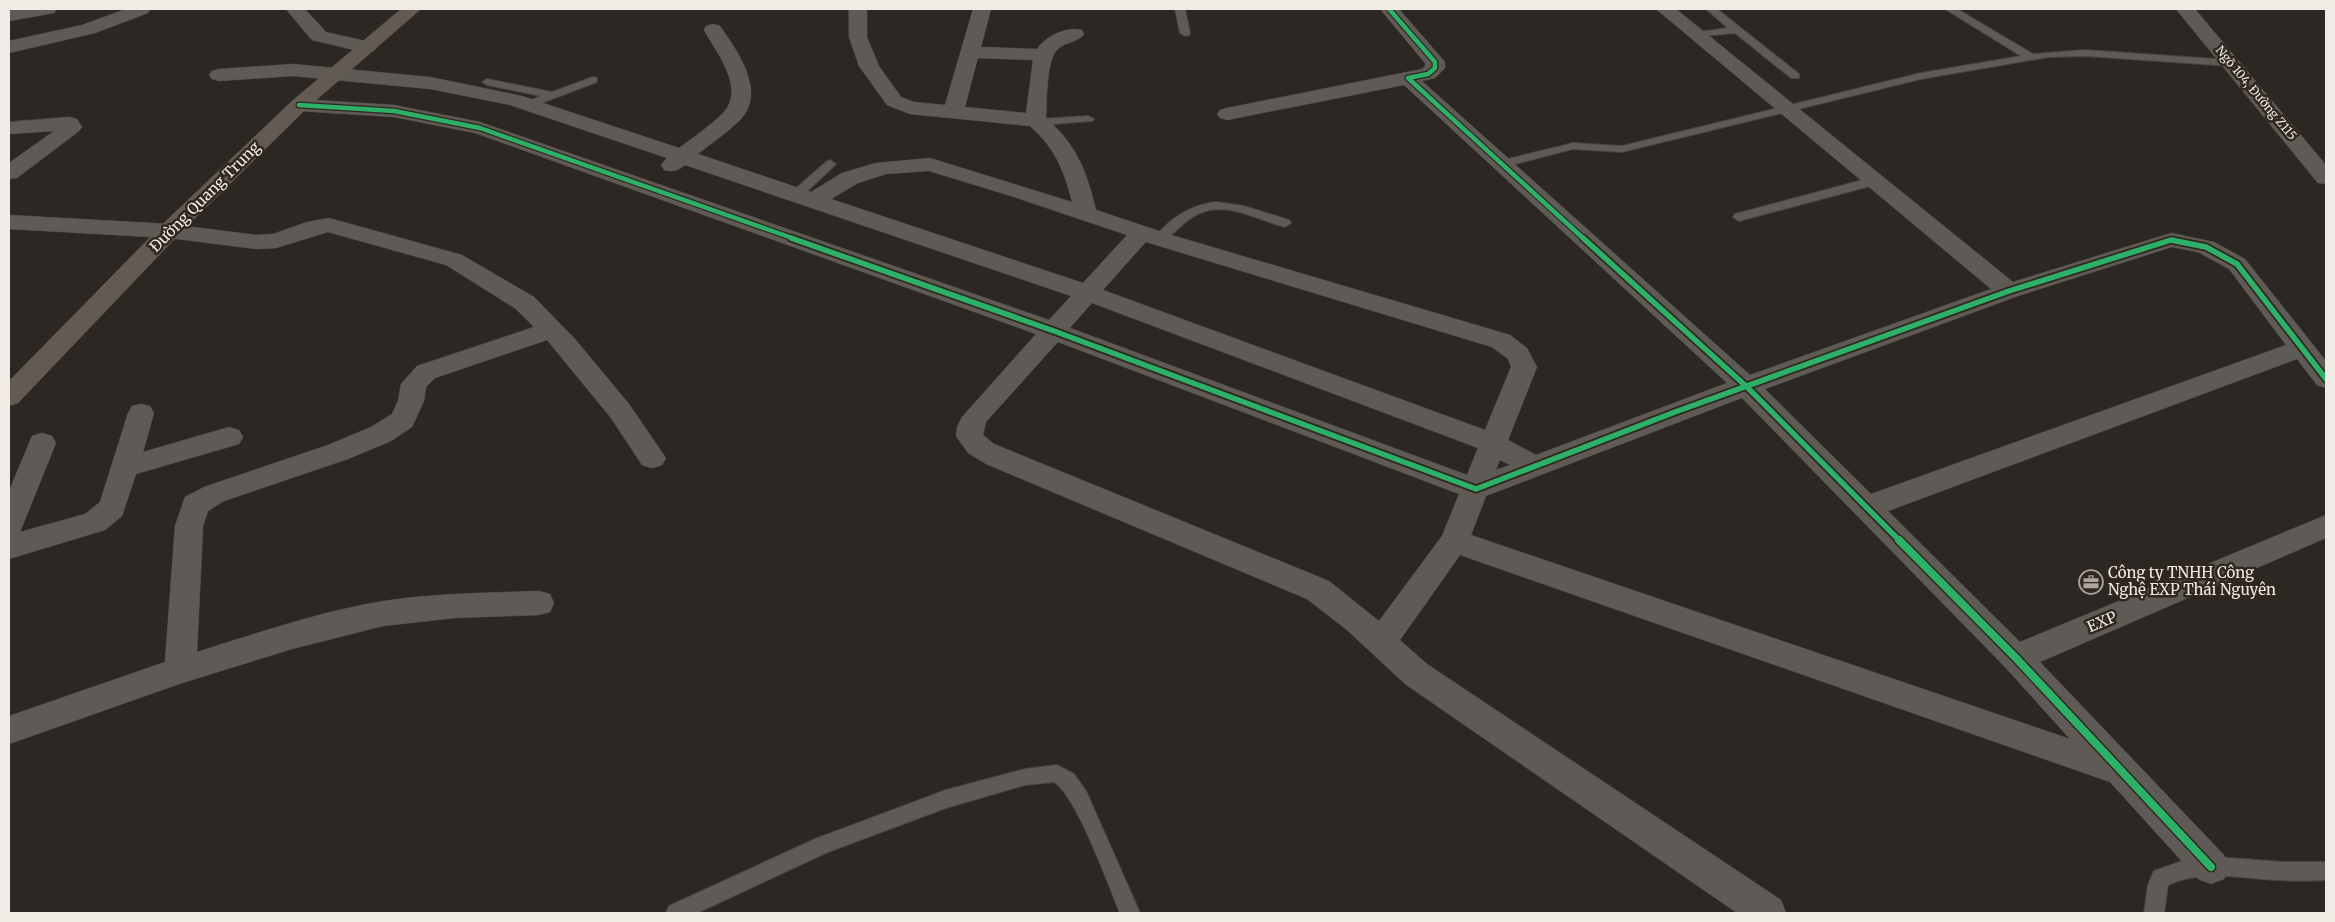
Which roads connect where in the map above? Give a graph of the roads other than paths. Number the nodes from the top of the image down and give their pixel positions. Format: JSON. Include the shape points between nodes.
{"nodes":[{"id":1,"x":48,"y":9,"type":"edge"},
{"id":2,"x":142,"y":9,"type":"edge"},
{"id":3,"x":295,"y":9,"type":"edge"},
{"id":4,"x":412,"y":9,"type":"edge"},
{"id":5,"x":858,"y":9,"type":"edge"},
{"id":6,"x":982,"y":9,"type":"edge"},
{"id":7,"x":1180,"y":9,"type":"edge"},
{"id":8,"x":1389,"y":9,"type":"edge"},
{"id":9,"x":1665,"y":9,"type":"edge"},
{"id":10,"x":1711,"y":9,"type":"edge"},
{"id":11,"x":1950,"y":9,"type":"edge"},
{"id":12,"x":2185,"y":9,"type":"edge"},
{"id":13,"x":9,"y":16,"type":"edge"},
{"id":14,"x":713,"y":30,"type":"dead end"},
{"id":15,"x":1735,"y":30,"type":"junction"},
{"id":16,"x":1185,"y":33,"type":"dead end"},
{"id":17,"x":1075,"y":34,"type":"dead end"},
{"id":18,"x":1696,"y":35,"type":"junction"},
{"id":19,"x":9,"y":47,"type":"edge"},
{"id":20,"x":367,"y":47,"type":"junction"},
{"id":21,"x":970,"y":52,"type":"junction"},
{"id":22,"x":1044,"y":55,"type":"junction"},
{"id":23,"x":2031,"y":57,"type":"junction"},
{"id":24,"x":2230,"y":63,"type":"junction"},
{"id":25,"x":332,"y":74,"type":"junction"},
{"id":26,"x":218,"y":75,"type":"dead end"},
{"id":27,"x":1795,"y":76,"type":"dead end"},
{"id":28,"x":1408,"y":78,"type":"junction"},
{"id":29,"x":594,"y":80,"type":"dead end"},
{"id":30,"x":487,"y":82,"type":"dead end"},
{"id":31,"x":552,"y":95,"type":"junction"},
{"id":32,"x":298,"y":105,"type":"junction"},
{"id":33,"x":528,"y":105,"type":"junction"},
{"id":34,"x":1785,"y":108,"type":"junction"},
{"id":35,"x":953,"y":112,"type":"junction"},
{"id":36,"x":1227,"y":114,"type":"dead end"},
{"id":37,"x":1088,"y":119,"type":"dead end"},
{"id":38,"x":1037,"y":121,"type":"junction"},
{"id":39,"x":9,"y":128,"type":"edge"},
{"id":40,"x":683,"y":157,"type":"junction"},
{"id":41,"x":2317,"y":157,"type":"edge"},
{"id":42,"x":830,"y":164,"type":"dead end"},
{"id":43,"x":1500,"y":164,"type":"junction"},
{"id":44,"x":9,"y":173,"type":"edge"},
{"id":45,"x":2326,"y":178,"type":"edge"},
{"id":46,"x":1874,"y":181,"type":"junction"},
{"id":47,"x":645,"y":186,"type":"junction"},
{"id":48,"x":804,"y":198,"type":"junction"},
{"id":49,"x":1086,"y":214,"type":"junction"},
{"id":50,"x":1739,"y":217,"type":"dead end"},
{"id":51,"x":9,"y":222,"type":"edge"},
{"id":52,"x":1285,"y":223,"type":"dead end"},
{"id":53,"x":169,"y":231,"type":"junction"},
{"id":54,"x":1151,"y":236,"type":"junction"},
{"id":55,"x":2009,"y":291,"type":"junction"},
{"id":56,"x":1087,"y":294,"type":"junction"},
{"id":57,"x":551,"y":330,"type":"junction"},
{"id":58,"x":1054,"y":331,"type":"junction"},
{"id":59,"x":2303,"y":348,"type":"junction"},
{"id":60,"x":2326,"y":378,"type":"edge"},
{"id":61,"x":1747,"y":387,"type":"junction"},
{"id":62,"x":9,"y":397,"type":"edge"},
{"id":63,"x":141,"y":413,"type":"dead end"},
{"id":64,"x":229,"y":437,"type":"dead end"},
{"id":65,"x":42,"y":443,"type":"dead end"},
{"id":66,"x":1494,"y":444,"type":"junction"},
{"id":67,"x":652,"y":458,"type":"dead end"},
{"id":68,"x":125,"y":467,"type":"junction"},
{"id":69,"x":1536,"y":467,"type":"junction"},
{"id":70,"x":1476,"y":489,"type":"junction"},
{"id":71,"x":1865,"y":508,"type":"junction"},
{"id":72,"x":9,"y":525,"type":"edge"},
{"id":73,"x":2326,"y":526,"type":"edge"},
{"id":74,"x":1454,"y":541,"type":"junction"},
{"id":75,"x":9,"y":548,"type":"edge"},
{"id":76,"x":539,"y":603,"type":"dead end"},
{"id":77,"x":1380,"y":643,"type":"junction"},
{"id":78,"x":2016,"y":658,"type":"junction"},
{"id":79,"x":180,"y":670,"type":"junction"},
{"id":80,"x":9,"y":730,"type":"edge"},
{"id":81,"x":2122,"y":771,"type":"junction"},
{"id":82,"x":2211,"y":867,"type":"junction"},
{"id":83,"x":2326,"y":871,"type":"edge"},
{"id":84,"x":676,"y":913,"type":"edge"},
{"id":85,"x":1130,"y":913,"type":"edge"},
{"id":86,"x":1768,"y":913,"type":"edge"},
{"id":87,"x":2154,"y":913,"type":"edge"}],
"edges":[{"from":1,"to":13,"type":"street"},
{"from":2,"to":19,"type":"street","via":[[88,29]]},
{"from":3,"to":20,"type":"street","via":[[319,36]]},
{"from":4,"to":20,"type":"main road","name":"Đường Quang Trung"},
{"from":5,"to":35,"type":"street","via":[[858,37],[869,66],[894,101],[910,108]]},
{"from":6,"to":21,"type":"street"},
{"from":7,"to":16,"type":"lane"},
{"from":8,"to":28,"type":"street","via":[[1435,62],[1435,68],[1428,74]]},
{"from":9,"to":18,"type":"street"},
{"from":10,"to":15,"type":"lane"},
{"from":11,"to":23,"type":"lane"},
{"from":12,"to":24,"type":"street","name":"Ngõ 104, Đường Z115"},
{"from":14,"to":40,"type":"street","via":[[739,76],[742,94],[736,112]]},
{"from":15,"to":18,"type":"lane"},
{"from":15,"to":27,"type":"lane"},
{"from":17,"to":22,"type":"street","via":[[1055,42]]},
{"from":18,"to":34,"type":"street"},
{"from":20,"to":25,"type":"main road","name":"Đường Quang Trung"},
{"from":21,"to":22,"type":"street"},
{"from":21,"to":35,"type":"street"},
{"from":22,"to":38,"type":"street"},
{"from":23,"to":24,"type":"lane","via":[[2085,53]]},
{"from":23,"to":34,"type":"lane","via":[[1922,76]]},
{"from":24,"to":41,"type":"street","name":"Ngõ 104, Đường Z115"},
{"from":25,"to":26,"type":"street","via":[[293,70]]},
{"from":25,"to":32,"type":"main road","name":"Đường Quang Trung"},
{"from":25,"to":33,"type":"street","via":[[430,83]]},
{"from":28,"to":36,"type":"street"},
{"from":28,"to":43,"type":"street"},
{"from":29,"to":31,"type":"lane"},
{"from":30,"to":31,"type":"lane"},
{"from":31,"to":33,"type":"lane"},
{"from":32,"to":47,"type":"street","via":[[394,111],[480,128]]},
{"from":32,"to":53,"type":"main road","name":"Đường Quang Trung"},
{"from":33,"to":40,"type":"street"},
{"from":34,"to":43,"type":"lane","via":[[1622,148],[1573,146]]},
{"from":34,"to":46,"type":"street"},
{"from":35,"to":38,"type":"street"},
{"from":37,"to":38,"type":"lane"},
{"from":38,"to":49,"type":"street","via":[[1053,135],[1076,173]]},
{"from":39,"to":44,"type":"street","via":[[58,122],[70,122],[72,127]]},
{"from":40,"to":47,"type":"street"},
{"from":40,"to":48,"type":"street"},
{"from":41,"to":45,"type":"street","name":"Ngõ 104, Đường Z115"},
{"from":42,"to":48,"type":"lane"},
{"from":43,"to":61,"type":"street"},
{"from":46,"to":50,"type":"lane"},
{"from":46,"to":55,"type":"street"},
{"from":47,"to":58,"type":"street"},
{"from":48,"to":49,"type":"street","via":[[850,178],[884,168],[930,164]]},
{"from":48,"to":56,"type":"street"},
{"from":49,"to":54,"type":"street"},
{"from":51,"to":53,"type":"street"},
{"from":52,"to":54,"type":"lane","via":[[1252,211],[1214,207],[1195,210]]},
{"from":53,"to":57,"type":"street","via":[[257,242],[276,241],[329,225],[454,260],[525,304]]},
{"from":53,"to":62,"type":"main road","name":"Đường Quang Trung"},
{"from":54,"to":56,"type":"street"},
{"from":54,"to":66,"type":"street","via":[[1501,341],[1518,354],[1524,367]]},
{"from":55,"to":59,"type":"street","via":[[2171,240],[2198,242],[2237,264]]},
{"from":55,"to":61,"type":"street"},
{"from":56,"to":58,"type":"street"},
{"from":56,"to":66,"type":"street"},
{"from":57,"to":67,"type":"street","via":[[620,411]]},
{"from":57,"to":79,"type":"street","via":[[426,372],[414,384],[411,401],[402,420],[381,434],[214,494],[195,505],[189,526]]},
{"from":58,"to":70,"type":"street"},
{"from":58,"to":77,"type":"street","via":[[976,417],[969,436],[980,449],[1318,590]]},
{"from":59,"to":60,"type":"street"},
{"from":59,"to":71,"type":"street"},
{"from":61,"to":69,"type":"street"},
{"from":61,"to":71,"type":"street"},
{"from":63,"to":68,"type":"street"},
{"from":64,"to":68,"type":"street"},
{"from":65,"to":72,"type":"street"},
{"from":66,"to":69,"type":"street"},
{"from":66,"to":70,"type":"street"},
{"from":68,"to":75,"type":"street","via":[[112,508],[95,522]]},
{"from":69,"to":70,"type":"street"},
{"from":70,"to":74,"type":"street"},
{"from":71,"to":78,"type":"street"},
{"from":73,"to":78,"type":"street","name":"EXP"},
{"from":74,"to":77,"type":"street"},
{"from":74,"to":81,"type":"street"},
{"from":76,"to":79,"type":"street","via":[[455,606],[383,614],[292,636]]},
{"from":77,"to":86,"type":"street","via":[[1424,680]]},
{"from":78,"to":81,"type":"street"},
{"from":79,"to":80,"type":"street"},
{"from":81,"to":82,"type":"street"},
{"from":82,"to":83,"type":"lane","via":[[2278,872]]},
{"from":82,"to":87,"type":"lane","via":[[2184,869],[2161,878]]},
{"from":84,"to":85,"type":"lane","via":[[822,845],[946,799],[1025,777],[1057,772],[1068,780],[1079,798]]}]}
